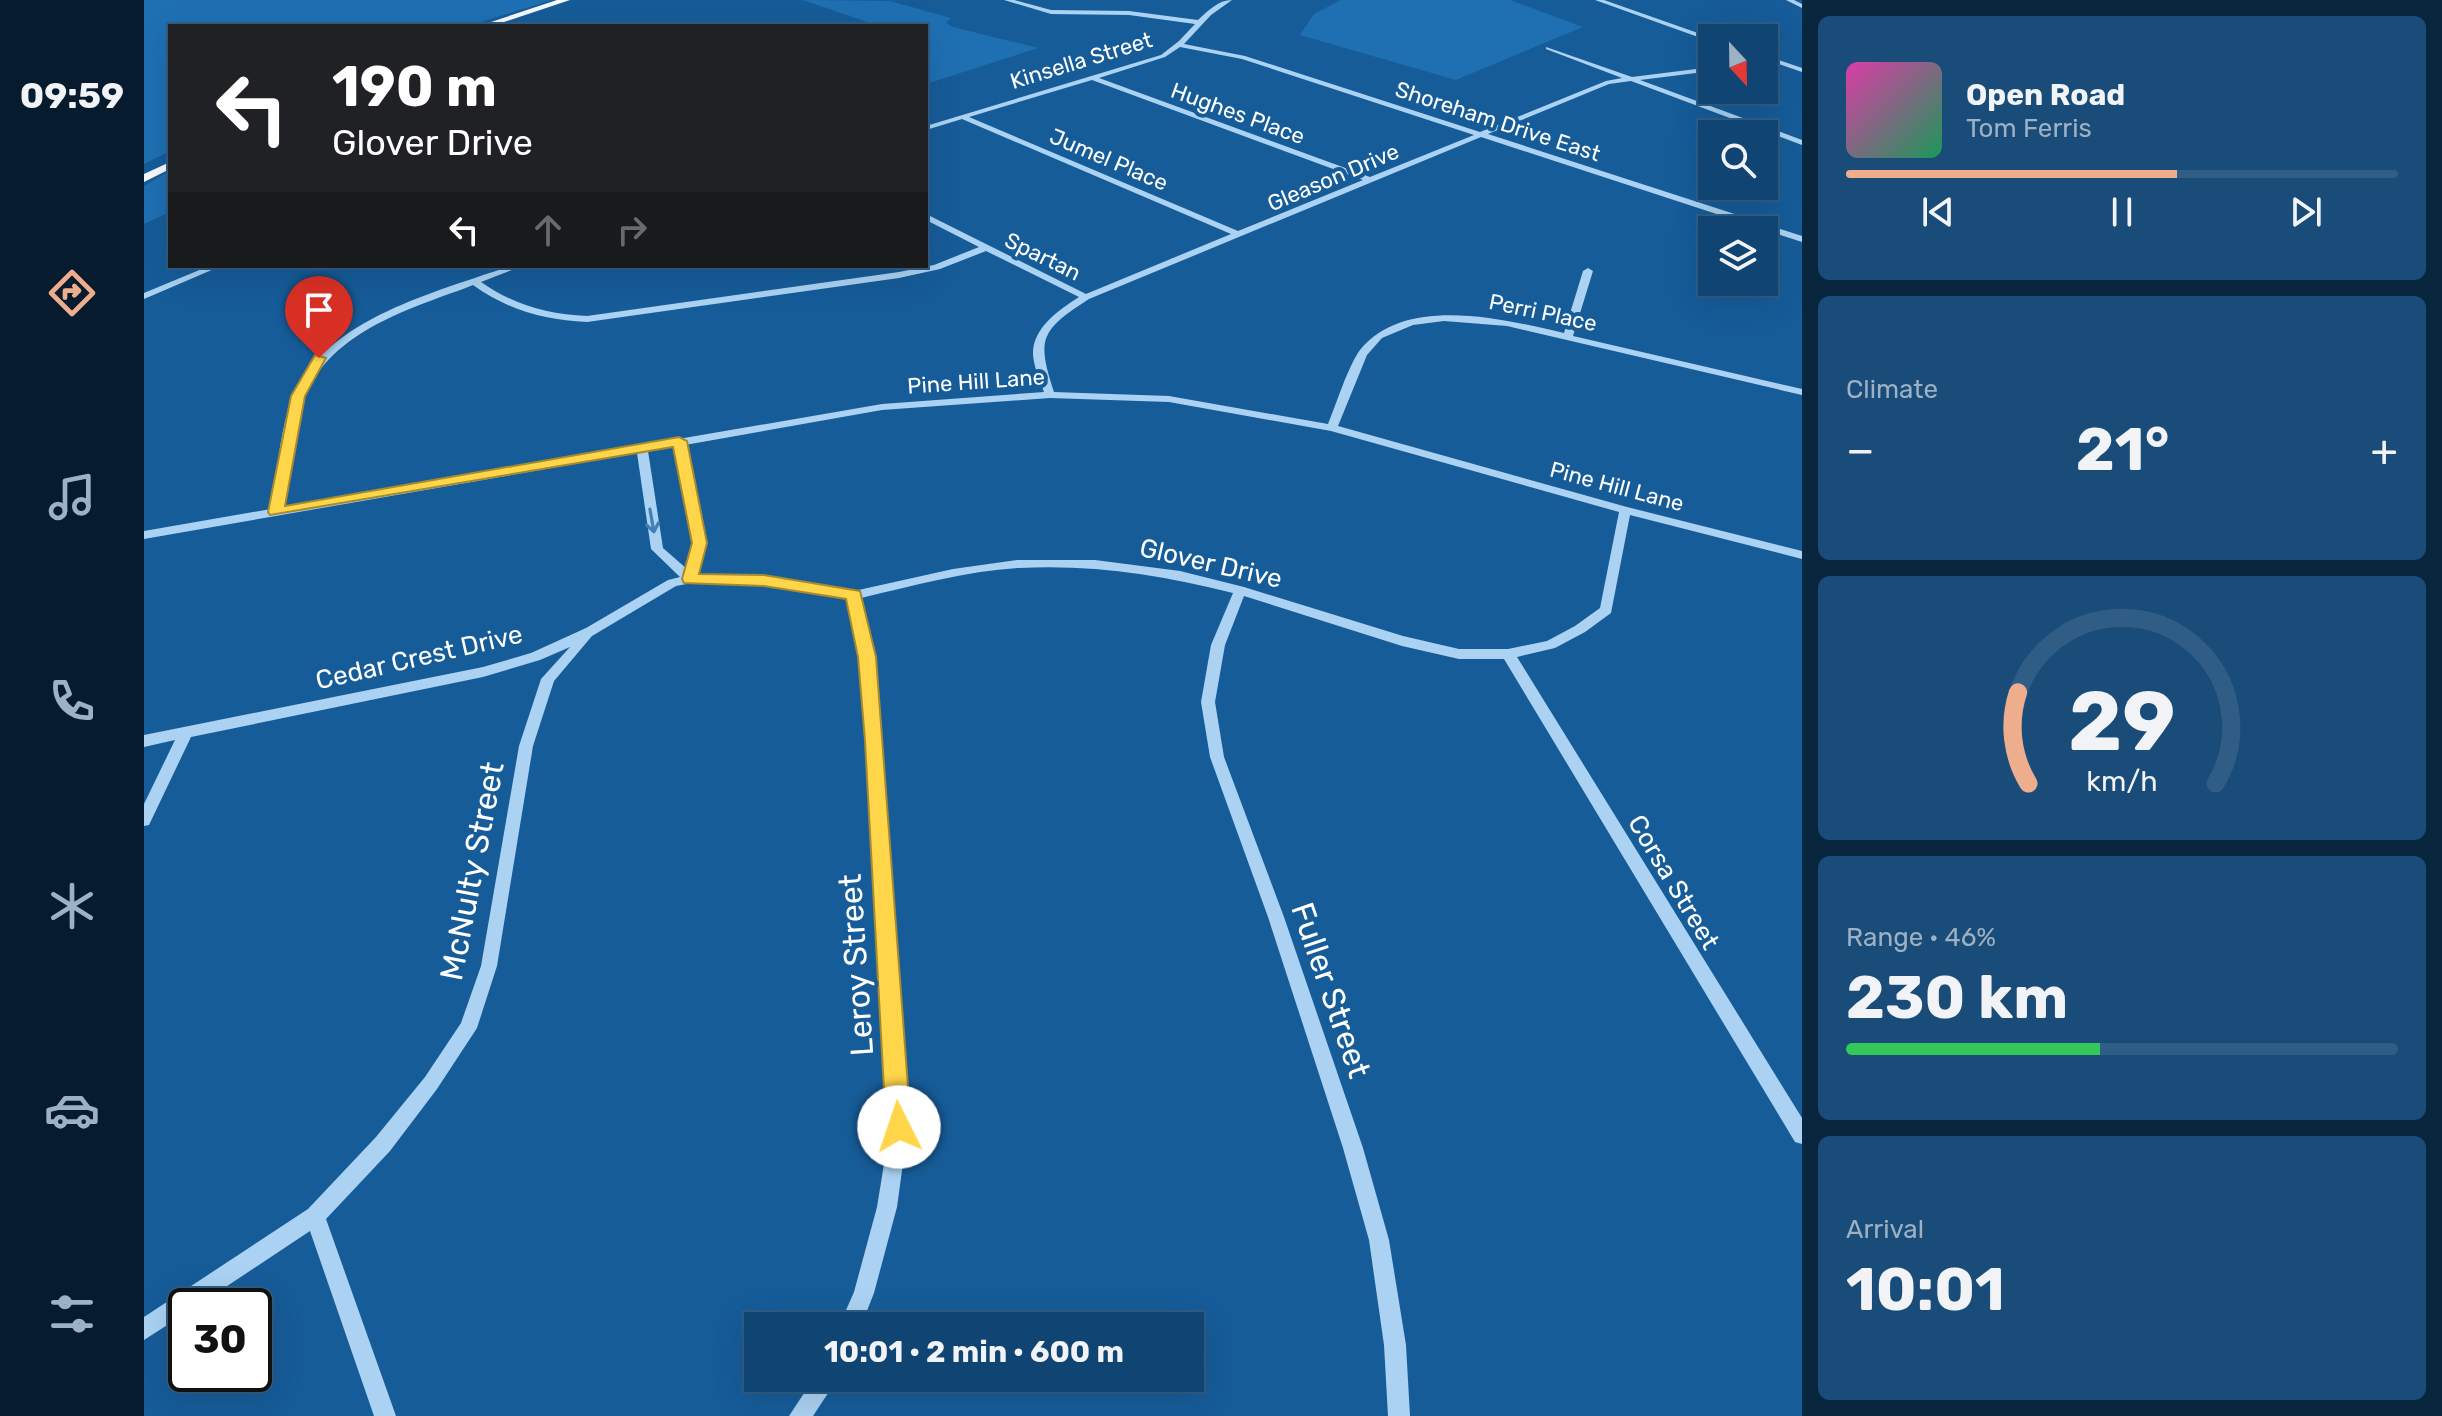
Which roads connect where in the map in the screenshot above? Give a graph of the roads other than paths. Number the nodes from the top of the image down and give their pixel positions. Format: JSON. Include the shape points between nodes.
{"nodes":[{"id":1,"x":566,"y":0,"type":"edge"},
{"id":2,"x":1007,"y":0,"type":"edge"},
{"id":3,"x":1229,"y":0,"type":"edge"},
{"id":4,"x":1598,"y":0,"type":"edge"},
{"id":5,"x":1789,"y":0,"type":"edge"},
{"id":6,"x":1018,"y":1,"type":"edge"},
{"id":7,"x":1802,"y":6,"type":"edge"},
{"id":8,"x":1197,"y":22,"type":"junction"},
{"id":9,"x":489,"y":24,"type":"edge"},
{"id":10,"x":1698,"y":35,"type":"edge"},
{"id":11,"x":1181,"y":45,"type":"junction"},
{"id":12,"x":1548,"y":48,"type":"dead end"},
{"id":13,"x":1778,"y":62,"type":"edge"},
{"id":14,"x":1802,"y":70,"type":"edge"},
{"id":15,"x":1698,"y":71,"type":"edge"},
{"id":16,"x":1093,"y":78,"type":"junction"},
{"id":17,"x":1630,"y":78,"type":"junction"},
{"id":18,"x":963,"y":117,"type":"junction"},
{"id":19,"x":928,"y":127,"type":"edge"},
{"id":20,"x":1484,"y":134,"type":"junction"},
{"id":21,"x":1802,"y":143,"type":"edge"},
{"id":22,"x":168,"y":166,"type":"edge"},
{"id":23,"x":144,"y":179,"type":"edge"},
{"id":24,"x":1370,"y":180,"type":"junction"},
{"id":25,"x":928,"y":218,"type":"edge"},
{"id":26,"x":1240,"y":235,"type":"junction"},
{"id":27,"x":1802,"y":239,"type":"edge"},
{"id":28,"x":985,"y":248,"type":"junction"},
{"id":29,"x":212,"y":268,"type":"edge"},
{"id":30,"x":513,"y":268,"type":"edge"},
{"id":31,"x":1588,"y":271,"type":"dead end"},
{"id":32,"x":476,"y":283,"type":"junction"},
{"id":33,"x":144,"y":296,"type":"edge"},
{"id":34,"x":1086,"y":297,"type":"junction"},
{"id":35,"x":1568,"y":336,"type":"junction"},
{"id":36,"x":1802,"y":392,"type":"edge"},
{"id":37,"x":1050,"y":395,"type":"junction"},
{"id":38,"x":1332,"y":428,"type":"junction"},
{"id":39,"x":679,"y":441,"type":"junction"},
{"id":40,"x":642,"y":449,"type":"junction"},
{"id":41,"x":1625,"y":510,"type":"junction"},
{"id":42,"x":276,"y":512,"type":"junction"},
{"id":43,"x":144,"y":535,"type":"edge"},
{"id":44,"x":1802,"y":555,"type":"edge"},
{"id":45,"x":690,"y":579,"type":"junction"},
{"id":46,"x":1240,"y":590,"type":"junction"},
{"id":47,"x":854,"y":595,"type":"junction"},
{"id":48,"x":591,"y":631,"type":"junction"},
{"id":49,"x":1508,"y":654,"type":"junction"},
{"id":50,"x":187,"y":731,"type":"junction"},
{"id":51,"x":144,"y":741,"type":"edge"},
{"id":52,"x":144,"y":820,"type":"edge"},
{"id":53,"x":1802,"y":1135,"type":"edge"},
{"id":54,"x":315,"y":1216,"type":"junction"},
{"id":55,"x":856,"y":1312,"type":"edge"},
{"id":56,"x":144,"y":1329,"type":"edge"},
{"id":57,"x":817,"y":1392,"type":"edge"},
{"id":58,"x":385,"y":1416,"type":"edge"},
{"id":59,"x":800,"y":1416,"type":"edge"},
{"id":60,"x":1399,"y":1416,"type":"edge"}],
"edges":[{"from":1,"to":9,"type":"main road"},
{"from":2,"to":6,"type":"street"},
{"from":3,"to":8,"type":"street","name":"Kinsella Street"},
{"from":4,"to":10,"type":"street"},
{"from":5,"to":7,"type":"street"},
{"from":6,"to":8,"type":"street","via":[[1051,12],[1129,13]]},
{"from":8,"to":11,"type":"street","name":"Kinsella Street"},
{"from":11,"to":16,"type":"street","name":"Kinsella Street"},
{"from":11,"to":20,"type":"street","name":"Shoreham Drive East","via":[[1243,57]]},
{"from":12,"to":17,"type":"street"},
{"from":13,"to":14,"type":"street"},
{"from":15,"to":17,"type":"street","name":"Gleason Drive"},
{"from":16,"to":18,"type":"street","name":"Kinsella Street"},
{"from":16,"to":24,"type":"street","name":"Hughes Place"},
{"from":17,"to":20,"type":"street","name":"Gleason Drive","via":[[1608,82]]},
{"from":17,"to":21,"type":"street"},
{"from":18,"to":19,"type":"street","name":"Kinsella Street"},
{"from":18,"to":26,"type":"street","name":"Jumel Place"},
{"from":20,"to":24,"type":"street","name":"Gleason Drive"},
{"from":20,"to":27,"type":"street","name":"Shoreham Drive East"},
{"from":22,"to":23,"type":"main road"},
{"from":24,"to":26,"type":"street","name":"Gleason Drive"},
{"from":25,"to":28,"type":"street","name":"Spartan"},
{"from":26,"to":34,"type":"street","name":"Gleason Drive"},
{"from":28,"to":32,"type":"street","via":[[899,275],[587,319],[512,308]]},
{"from":28,"to":34,"type":"street","name":"Spartan"},
{"from":29,"to":33,"type":"street"},
{"from":30,"to":32,"type":"street"},
{"from":31,"to":35,"type":"street"},
{"from":32,"to":42,"type":"street","via":[[380,319],[319,358],[298,396]]},
{"from":34,"to":37,"type":"street","name":"Gleason Drive","via":[[1043,335],[1038,353]]},
{"from":35,"to":36,"type":"street","name":"Perri Place"},
{"from":35,"to":38,"type":"street","name":"Perri Place","via":[[1473,318],[1411,322],[1379,336],[1362,354]]},
{"from":37,"to":38,"type":"street","name":"Pine Hill Lane","via":[[1169,399]]},
{"from":37,"to":39,"type":"street","name":"Pine Hill Lane","via":[[882,407]]},
{"from":38,"to":41,"type":"street","name":"Pine Hill Lane"},
{"from":39,"to":40,"type":"street","name":"Pine Hill Lane"},
{"from":39,"to":45,"type":"street","via":[[700,543]]},
{"from":40,"to":42,"type":"street","name":"Pine Hill Lane"},
{"from":40,"to":45,"type":"street","one_way":true,"via":[[657,549]]},
{"from":41,"to":44,"type":"street","name":"Pine Hill Lane"},
{"from":41,"to":49,"type":"street","name":"Glover Drive","via":[[1606,610],[1550,645]]},
{"from":42,"to":43,"type":"street","name":"Pine Hill Lane"},
{"from":45,"to":47,"type":"street","name":"Glover Drive","via":[[764,581]]},
{"from":45,"to":48,"type":"street","name":"Cedar Crest Drive","via":[[672,583]]},
{"from":46,"to":47,"type":"street","name":"Glover Drive","via":[[1180,575],[1095,564],[1017,564]]},
{"from":46,"to":49,"type":"street","name":"Glover Drive","via":[[1402,641],[1459,654]]},
{"from":46,"to":60,"type":"street","name":"Fuller Street","via":[[1218,645],[1208,702],[1217,757],[1276,917],[1379,1240],[1395,1345]]},
{"from":47,"to":55,"type":"street","name":"Leroy Street","via":[[867,657],[899,1127],[887,1207]]},
{"from":48,"to":50,"type":"street","name":"Cedar Crest Drive","via":[[535,657],[483,672]]},
{"from":48,"to":54,"type":"street","name":"McNulty Street","via":[[548,679],[526,746],[489,966],[468,1028],[383,1144]]},
{"from":49,"to":53,"type":"street","name":"Corsa Street"},
{"from":50,"to":51,"type":"street","name":"Cedar Crest Drive"},
{"from":50,"to":52,"type":"street"},
{"from":54,"to":56,"type":"street","name":"McNulty Street"},
{"from":54,"to":58,"type":"street"},
{"from":57,"to":59,"type":"street"}]}
